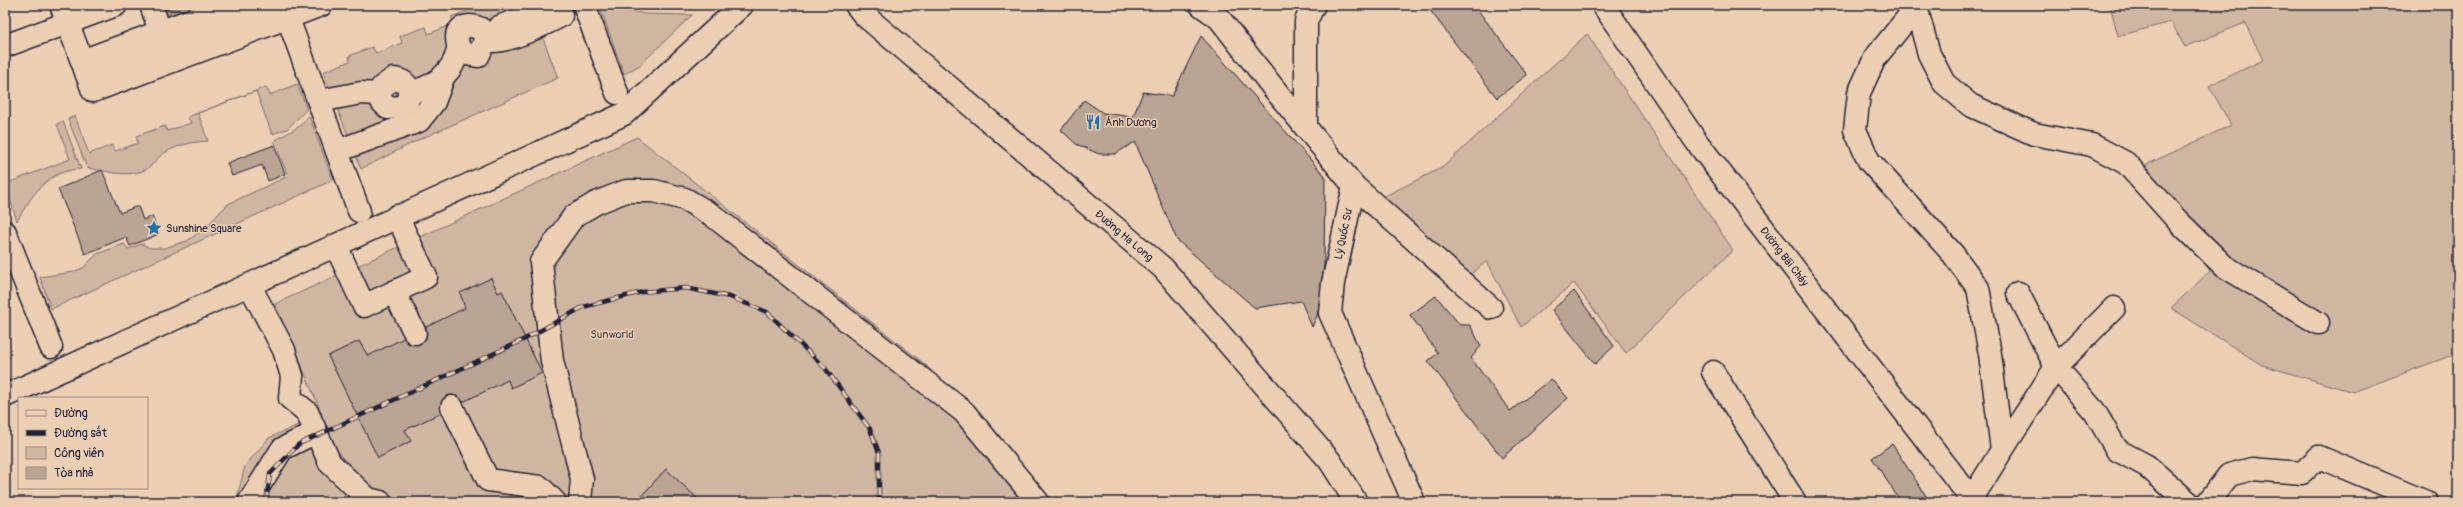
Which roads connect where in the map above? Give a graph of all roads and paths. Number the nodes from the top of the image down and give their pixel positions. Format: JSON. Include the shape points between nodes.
{"nodes":[{"id":1,"x":116,"y":5,"type":"edge"},
{"id":2,"x":151,"y":5,"type":"edge"},
{"id":3,"x":231,"y":5,"type":"edge"},
{"id":4,"x":321,"y":5,"type":"edge"},
{"id":5,"x":553,"y":5,"type":"edge"},
{"id":6,"x":584,"y":5,"type":"edge"},
{"id":7,"x":742,"y":5,"type":"edge"},
{"id":8,"x":856,"y":5,"type":"edge"},
{"id":9,"x":1201,"y":5,"type":"edge"},
{"id":10,"x":1314,"y":5,"type":"edge"},
{"id":11,"x":1603,"y":5,"type":"edge"},
{"id":12,"x":1917,"y":6,"type":"edge"},
{"id":13,"x":283,"y":9,"type":"edge"},
{"id":14,"x":1216,"y":12,"type":"edge"},
{"id":15,"x":64,"y":14,"type":"edge"},
{"id":16,"x":160,"y":31,"type":"junction"},
{"id":17,"x":5,"y":46,"type":"edge"},
{"id":18,"x":84,"y":68,"type":"junction"},
{"id":19,"x":443,"y":78,"type":"junction"},
{"id":20,"x":617,"y":93,"type":"dead end"},
{"id":21,"x":319,"y":101,"type":"junction"},
{"id":22,"x":1306,"y":128,"type":"junction"},
{"id":23,"x":338,"y":151,"type":"junction"},
{"id":24,"x":1354,"y":186,"type":"junction"},
{"id":25,"x":359,"y":211,"type":"dead end"},
{"id":26,"x":397,"y":216,"type":"junction"},
{"id":27,"x":5,"y":232,"type":"edge"},
{"id":28,"x":336,"y":246,"type":"junction"},
{"id":29,"x":250,"y":286,"type":"junction"},
{"id":30,"x":394,"y":292,"type":"junction"},
{"id":31,"x":2018,"y":293,"type":"dead end"},
{"id":32,"x":1491,"y":308,"type":"dead end"},
{"id":33,"x":2114,"y":308,"type":"dead end"},
{"id":34,"x":2318,"y":323,"type":"dead end"},
{"id":35,"x":415,"y":333,"type":"dead end"},
{"id":36,"x":51,"y":347,"type":"dead end"},
{"id":37,"x":2056,"y":367,"type":"junction"},
{"id":38,"x":1713,"y":372,"type":"dead end"},
{"id":39,"x":5,"y":396,"type":"edge"},
{"id":40,"x":452,"y":407,"type":"dead end"},
{"id":41,"x":316,"y":432,"type":"junction"},
{"id":42,"x":2002,"y":450,"type":"junction"},
{"id":43,"x":1973,"y":501,"type":"edge"},
{"id":44,"x":249,"y":502,"type":"edge"},
{"id":45,"x":380,"y":502,"type":"edge"},
{"id":46,"x":554,"y":502,"type":"edge"},
{"id":47,"x":580,"y":502,"type":"edge"},
{"id":48,"x":1038,"y":502,"type":"edge"},
{"id":49,"x":1356,"y":502,"type":"edge"},
{"id":50,"x":1414,"y":502,"type":"edge"},
{"id":51,"x":1795,"y":502,"type":"edge"},
{"id":52,"x":2188,"y":502,"type":"edge"},
{"id":53,"x":2208,"y":502,"type":"edge"},
{"id":54,"x":2426,"y":502,"type":"edge"}],
"edges":[{"from":1,"to":15,"type":"street"},
{"from":2,"to":16,"type":"street"},
{"from":3,"to":16,"type":"street"},
{"from":4,"to":13,"type":"street"},
{"from":5,"to":19,"type":"street","via":[[499,27],[502,33],[560,11],[561,16],[493,43],[486,40],[481,29],[466,26],[457,35],[459,50]]},
{"from":6,"to":20,"type":"street"},
{"from":7,"to":26,"type":"street","via":[[624,114]]},
{"from":8,"to":49,"type":"street","name":"Đường Hạ Long","via":[[864,15],[1163,268],[1330,461]]},
{"from":9,"to":14,"type":"street"},
{"from":10,"to":22,"type":"street","via":[[1306,21]]},
{"from":11,"to":43,"type":"street","name":"Đường Bãi Cháy","via":[[1696,141]]},
{"from":12,"to":34,"type":"street","via":[[1929,54],[1944,83],[1970,105],[2034,134],[2092,145],[2126,163],[2177,220],[2224,266]]},
{"from":12,"to":42,"type":"street","via":[[1875,58],[1859,93],[1855,130],[1869,160],[1954,254],[1978,288],[1990,354]]},
{"from":13,"to":18,"type":"street"},
{"from":13,"to":21,"type":"street"},
{"from":14,"to":22,"type":"street"},
{"from":15,"to":17,"type":"street"},
{"from":15,"to":18,"type":"street"},
{"from":16,"to":18,"type":"street"},
{"from":19,"to":21,"type":"street","via":[[429,88],[410,93],[402,80],[393,79],[382,87],[379,94],[361,93]]},
{"from":19,"to":23,"type":"street","via":[[434,102],[419,121]]},
{"from":21,"to":23,"type":"street"},
{"from":22,"to":24,"type":"street"},
{"from":23,"to":25,"type":"street"},
{"from":24,"to":32,"type":"street"},
{"from":24,"to":50,"type":"street","name":"Lý Quốc Sư","via":[[1333,282],[1330,313]]},
{"from":26,"to":28,"type":"street"},
{"from":26,"to":30,"type":"street","via":[[426,277]]},
{"from":27,"to":36,"type":"street"},
{"from":28,"to":29,"type":"street"},
{"from":28,"to":30,"type":"street","via":[[364,306]]},
{"from":29,"to":39,"type":"street"},
{"from":29,"to":41,"type":"street","via":[[284,350],[292,376],[290,398],[307,412]]},
{"from":30,"to":35,"type":"street"},
{"from":31,"to":37,"type":"street"},
{"from":33,"to":37,"type":"street"},
{"from":37,"to":42,"type":"street"},
{"from":37,"to":52,"type":"street","via":[[2095,412],[2117,450],[2147,466]]},
{"from":38,"to":51,"type":"street"},
{"from":40,"to":46,"type":"street","via":[[488,480],[540,487]]},
{"from":41,"to":44,"type":"street","via":[[282,450]]},
{"from":41,"to":45,"type":"street","via":[[330,463],[368,499]]},
{"from":42,"to":43,"type":"street"},
{"from":47,"to":48,"type":"street","via":[[582,479],[552,361],[541,262],[574,216],[596,203],[626,191],[654,191],[685,199],[712,215],[964,412]]},
{"from":53,"to":54,"type":"street","via":[[2229,475],[2252,469],[2302,473],[2320,458]]}]}
